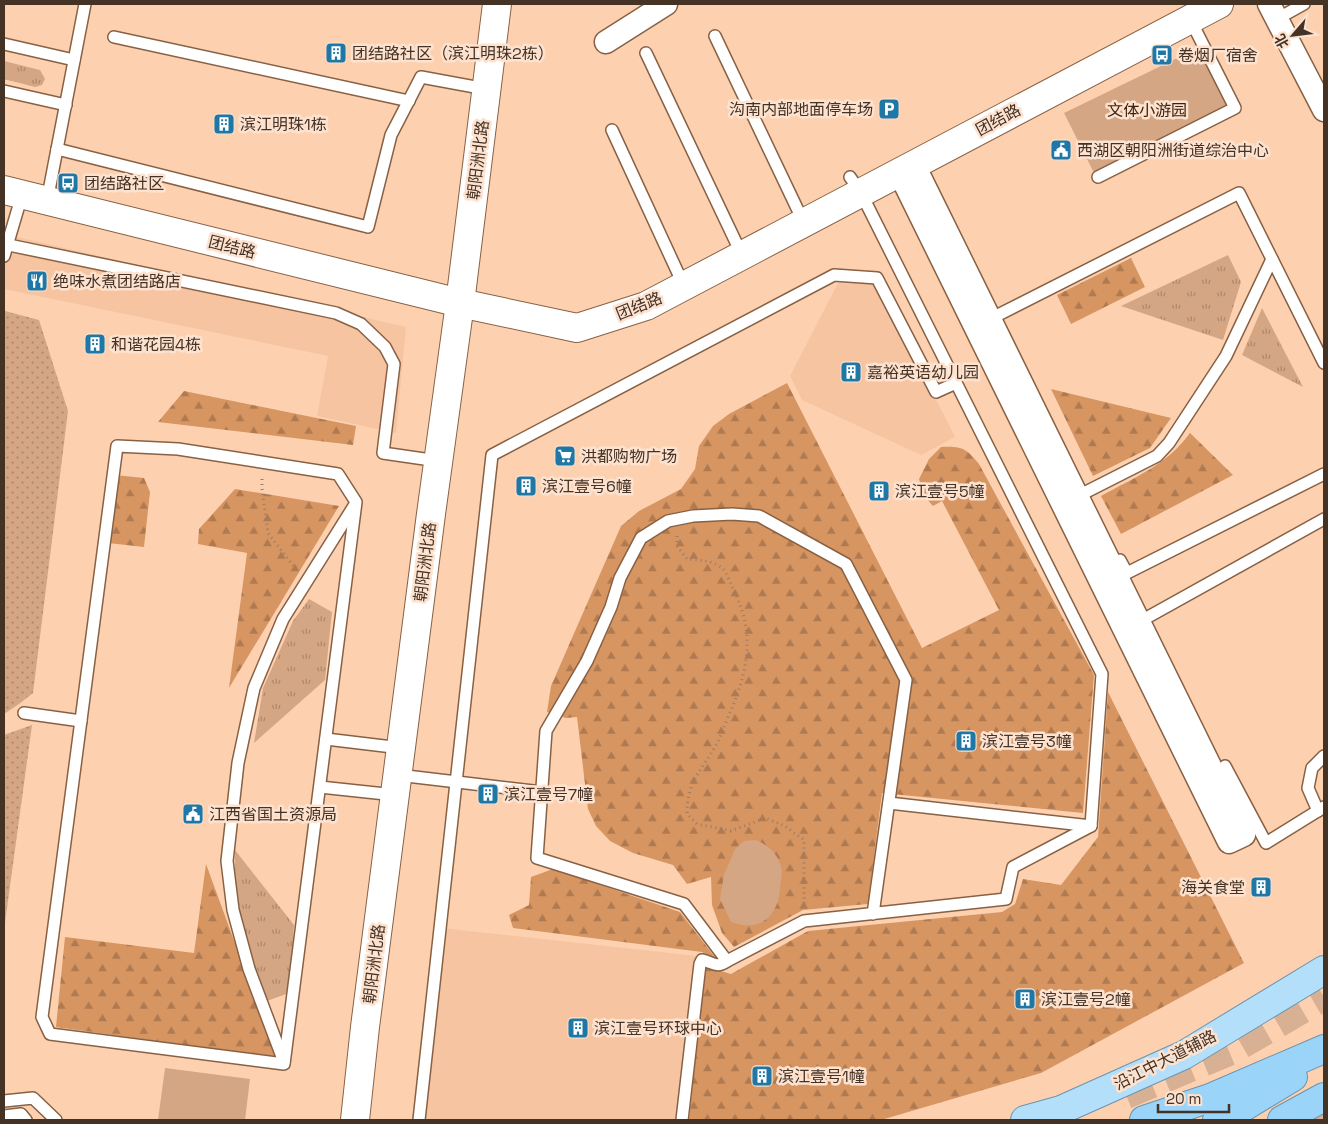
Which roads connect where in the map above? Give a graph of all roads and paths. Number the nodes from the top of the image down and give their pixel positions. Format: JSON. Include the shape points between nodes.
{"nodes":[{"id":1,"x":85,"y":4,"type":"edge"},
{"id":2,"x":497,"y":4,"type":"edge"},
{"id":3,"x":666,"y":4,"type":"edge"},
{"id":4,"x":1219,"y":4,"type":"edge"},
{"id":5,"x":1304,"y":4,"type":"edge"},
{"id":6,"x":1273,"y":11,"type":"edge"},
{"id":7,"x":1190,"y":19,"type":"junction"},
{"id":8,"x":715,"y":36,"type":"dead end"},
{"id":9,"x":114,"y":37,"type":"dead end"},
{"id":10,"x":606,"y":42,"type":"dead end"},
{"id":11,"x":4,"y":44,"type":"edge"},
{"id":12,"x":646,"y":53,"type":"dead end"},
{"id":13,"x":74,"y":60,"type":"junction"},
{"id":14,"x":486,"y":89,"type":"junction"},
{"id":15,"x":4,"y":91,"type":"edge"},
{"id":16,"x":408,"y":100,"type":"junction"},
{"id":17,"x":66,"y":105,"type":"junction"},
{"id":18,"x":1324,"y":110,"type":"edge"},
{"id":19,"x":612,"y":130,"type":"dead end"},
{"id":20,"x":57,"y":149,"type":"junction"},
{"id":21,"x":906,"y":168,"type":"junction"},
{"id":22,"x":1098,"y":177,"type":"dead end"},
{"id":23,"x":856,"y":185,"type":"junction"},
{"id":24,"x":24,"y":195,"type":"edge"},
{"id":25,"x":804,"y":223,"type":"junction"},
{"id":26,"x":5,"y":248,"type":"edge"},
{"id":27,"x":742,"y":255,"type":"junction"},
{"id":28,"x":1272,"y":259,"type":"junction"},
{"id":29,"x":684,"y":286,"type":"junction"},
{"id":30,"x":460,"y":303,"type":"junction"},
{"id":31,"x":993,"y":317,"type":"junction"},
{"id":32,"x":1324,"y":363,"type":"edge"},
{"id":33,"x":956,"y":382,"type":"junction"},
{"id":34,"x":438,"y":461,"type":"junction"},
{"id":35,"x":263,"y":462,"type":"junction"},
{"id":36,"x":1324,"y":474,"type":"edge"},
{"id":37,"x":1086,"y":492,"type":"junction"},
{"id":38,"x":356,"y":502,"type":"junction"},
{"id":39,"x":693,"y":516,"type":"junction"},
{"id":40,"x":1324,"y":519,"type":"edge"},
{"id":41,"x":306,"y":583,"type":"junction"},
{"id":42,"x":1139,"y":622,"type":"junction"},
{"id":43,"x":24,"y":713,"type":"dead end"},
{"id":44,"x":81,"y":721,"type":"junction"},
{"id":45,"x":326,"y":739,"type":"junction"},
{"id":46,"x":401,"y":748,"type":"junction"},
{"id":47,"x":1324,"y":756,"type":"edge"},
{"id":48,"x":1225,"y":766,"type":"dead end"},
{"id":49,"x":456,"y":782,"type":"junction"},
{"id":50,"x":396,"y":785,"type":"junction"},
{"id":51,"x":320,"y":786,"type":"junction"},
{"id":52,"x":542,"y":792,"type":"junction"},
{"id":53,"x":889,"y":803,"type":"junction"},
{"id":54,"x":1321,"y":809,"type":"edge"},
{"id":55,"x":1091,"y":826,"type":"junction"},
{"id":56,"x":873,"y":914,"type":"junction"},
{"id":57,"x":804,"y":921,"type":"junction"},
{"id":58,"x":727,"y":961,"type":"junction"},
{"id":59,"x":1324,"y":970,"type":"edge"},
{"id":60,"x":1324,"y":1049,"type":"edge"},
{"id":61,"x":1324,"y":1059,"type":"edge"},
{"id":62,"x":284,"y":1064,"type":"junction"},
{"id":63,"x":1324,"y":1097,"type":"edge"},
{"id":64,"x":4,"y":1101,"type":"edge"},
{"id":65,"x":4,"y":1116,"type":"edge"},
{"id":66,"x":26,"y":1120,"type":"edge"},
{"id":67,"x":56,"y":1120,"type":"edge"},
{"id":68,"x":355,"y":1120,"type":"edge"},
{"id":69,"x":419,"y":1120,"type":"edge"},
{"id":70,"x":682,"y":1120,"type":"edge"},
{"id":71,"x":1025,"y":1120,"type":"edge"},
{"id":72,"x":1144,"y":1120,"type":"edge"},
{"id":73,"x":1217,"y":1120,"type":"edge"},
{"id":74,"x":1282,"y":1120,"type":"edge"}],
"edges":[{"from":1,"to":13,"type":"lane"},
{"from":2,"to":14,"type":"street","name":"朝阳洲北路"},
{"from":3,"to":10,"type":"street"},
{"from":4,"to":7,"type":"street","name":"团结路"},
{"from":5,"to":6,"type":"lane"},
{"from":6,"to":18,"type":"street"},
{"from":7,"to":21,"type":"street","name":"团结路"},
{"from":7,"to":22,"type":"lane","via":[[1235,108]]},
{"from":8,"to":25,"type":"lane"},
{"from":9,"to":16,"type":"lane"},
{"from":11,"to":13,"type":"lane"},
{"from":12,"to":27,"type":"lane"},
{"from":13,"to":17,"type":"lane"},
{"from":14,"to":16,"type":"lane","via":[[421,77]]},
{"from":14,"to":30,"type":"street","name":"朝阳洲北路"},
{"from":15,"to":17,"type":"lane"},
{"from":16,"to":20,"type":"lane","via":[[391,135],[368,227]]},
{"from":17,"to":20,"type":"lane"},
{"from":19,"to":29,"type":"lane"},
{"from":20,"to":24,"type":"lane"},
{"from":21,"to":23,"type":"street","name":"团结路"},
{"from":21,"to":31,"type":"street"},
{"from":21,"to":42,"type":"street","via":[[1229,842],[1244,835]]},
{"from":23,"to":25,"type":"street","name":"团结路"},
{"from":23,"to":33,"type":"lane"},
{"from":24,"to":26,"type":"lane"},
{"from":24,"to":30,"type":"street","name":"团结路"},
{"from":25,"to":27,"type":"street","name":"团结路"},
{"from":26,"to":34,"type":"lane","via":[[336,313],[361,324],[385,346],[394,364],[383,453]]},
{"from":27,"to":29,"type":"street","name":"团结路"},
{"from":28,"to":31,"type":"lane","via":[[1238,193]]},
{"from":28,"to":32,"type":"lane"},
{"from":28,"to":37,"type":"lane","via":[[1226,356],[1169,443],[1156,456]]},
{"from":29,"to":30,"type":"street","name":"团结路","via":[[646,306],[577,328]]},
{"from":30,"to":34,"type":"street","name":"朝阳洲北路"},
{"from":31,"to":37,"type":"lane"},
{"from":31,"to":42,"type":"street"},
{"from":33,"to":49,"type":"lane","via":[[936,392],[877,278],[834,275],[492,455]]},
{"from":33,"to":55,"type":"lane","via":[[1102,674]]},
{"from":34,"to":46,"type":"street","name":"朝阳洲北路"},
{"from":35,"to":38,"type":"lane","via":[[338,474]]},
{"from":35,"to":41,"type":"path","via":[[262,489],[268,533]]},
{"from":35,"to":44,"type":"lane","via":[[178,449],[117,446]]},
{"from":36,"to":37,"type":"lane","via":[[1127,573]]},
{"from":38,"to":41,"type":"lane"},
{"from":38,"to":45,"type":"lane"},
{"from":39,"to":52,"type":"lane","via":[[668,521],[641,538],[620,578],[587,661],[546,731]]},
{"from":39,"to":53,"type":"lane","via":[[759,516],[846,564],[906,680]]},
{"from":39,"to":57,"type":"path","via":[[677,531],[677,546],[687,559],[705,560],[723,569],[742,608],[748,631],[748,657],[733,708],[693,780],[687,797],[687,814],[697,824],[731,831],[765,818],[785,826],[804,840]]},
{"from":40,"to":42,"type":"lane"},
{"from":41,"to":62,"type":"lane","via":[[283,619],[254,688],[238,763],[227,861],[233,910],[249,969]]},
{"from":43,"to":44,"type":"lane"},
{"from":44,"to":62,"type":"lane","via":[[42,1017],[50,1034]]},
{"from":45,"to":46,"type":"lane"},
{"from":45,"to":51,"type":"lane"},
{"from":46,"to":50,"type":"street","name":"朝阳洲北路"},
{"from":47,"to":54,"type":"lane","via":[[1312,768],[1308,788]]},
{"from":48,"to":54,"type":"lane","via":[[1266,843]]},
{"from":49,"to":50,"type":"lane"},
{"from":49,"to":52,"type":"lane"},
{"from":49,"to":69,"type":"lane"},
{"from":50,"to":51,"type":"lane"},
{"from":50,"to":68,"type":"street","name":"朝阳洲北路"},
{"from":51,"to":62,"type":"lane"},
{"from":52,"to":58,"type":"lane","via":[[537,858],[684,904]]},
{"from":53,"to":55,"type":"lane"},
{"from":53,"to":56,"type":"lane"},
{"from":55,"to":56,"type":"lane","via":[[1013,867],[1006,899]]},
{"from":56,"to":57,"type":"lane"},
{"from":57,"to":58,"type":"lane"},
{"from":58,"to":70,"type":"lane","via":[[722,965],[712,965],[702,960],[700,964]]},
{"from":59,"to":71,"type":"main road","name":"沿江中大道辅路","via":[[1184,1055],[1061,1110]]},
{"from":60,"to":72,"type":"highway","via":[[1210,1098]]},
{"from":61,"to":73,"type":"highway"},
{"from":63,"to":74,"type":"highway"},
{"from":64,"to":67,"type":"lane","via":[[33,1098]]},
{"from":65,"to":66,"type":"lane","via":[[21,1114]]}]}
